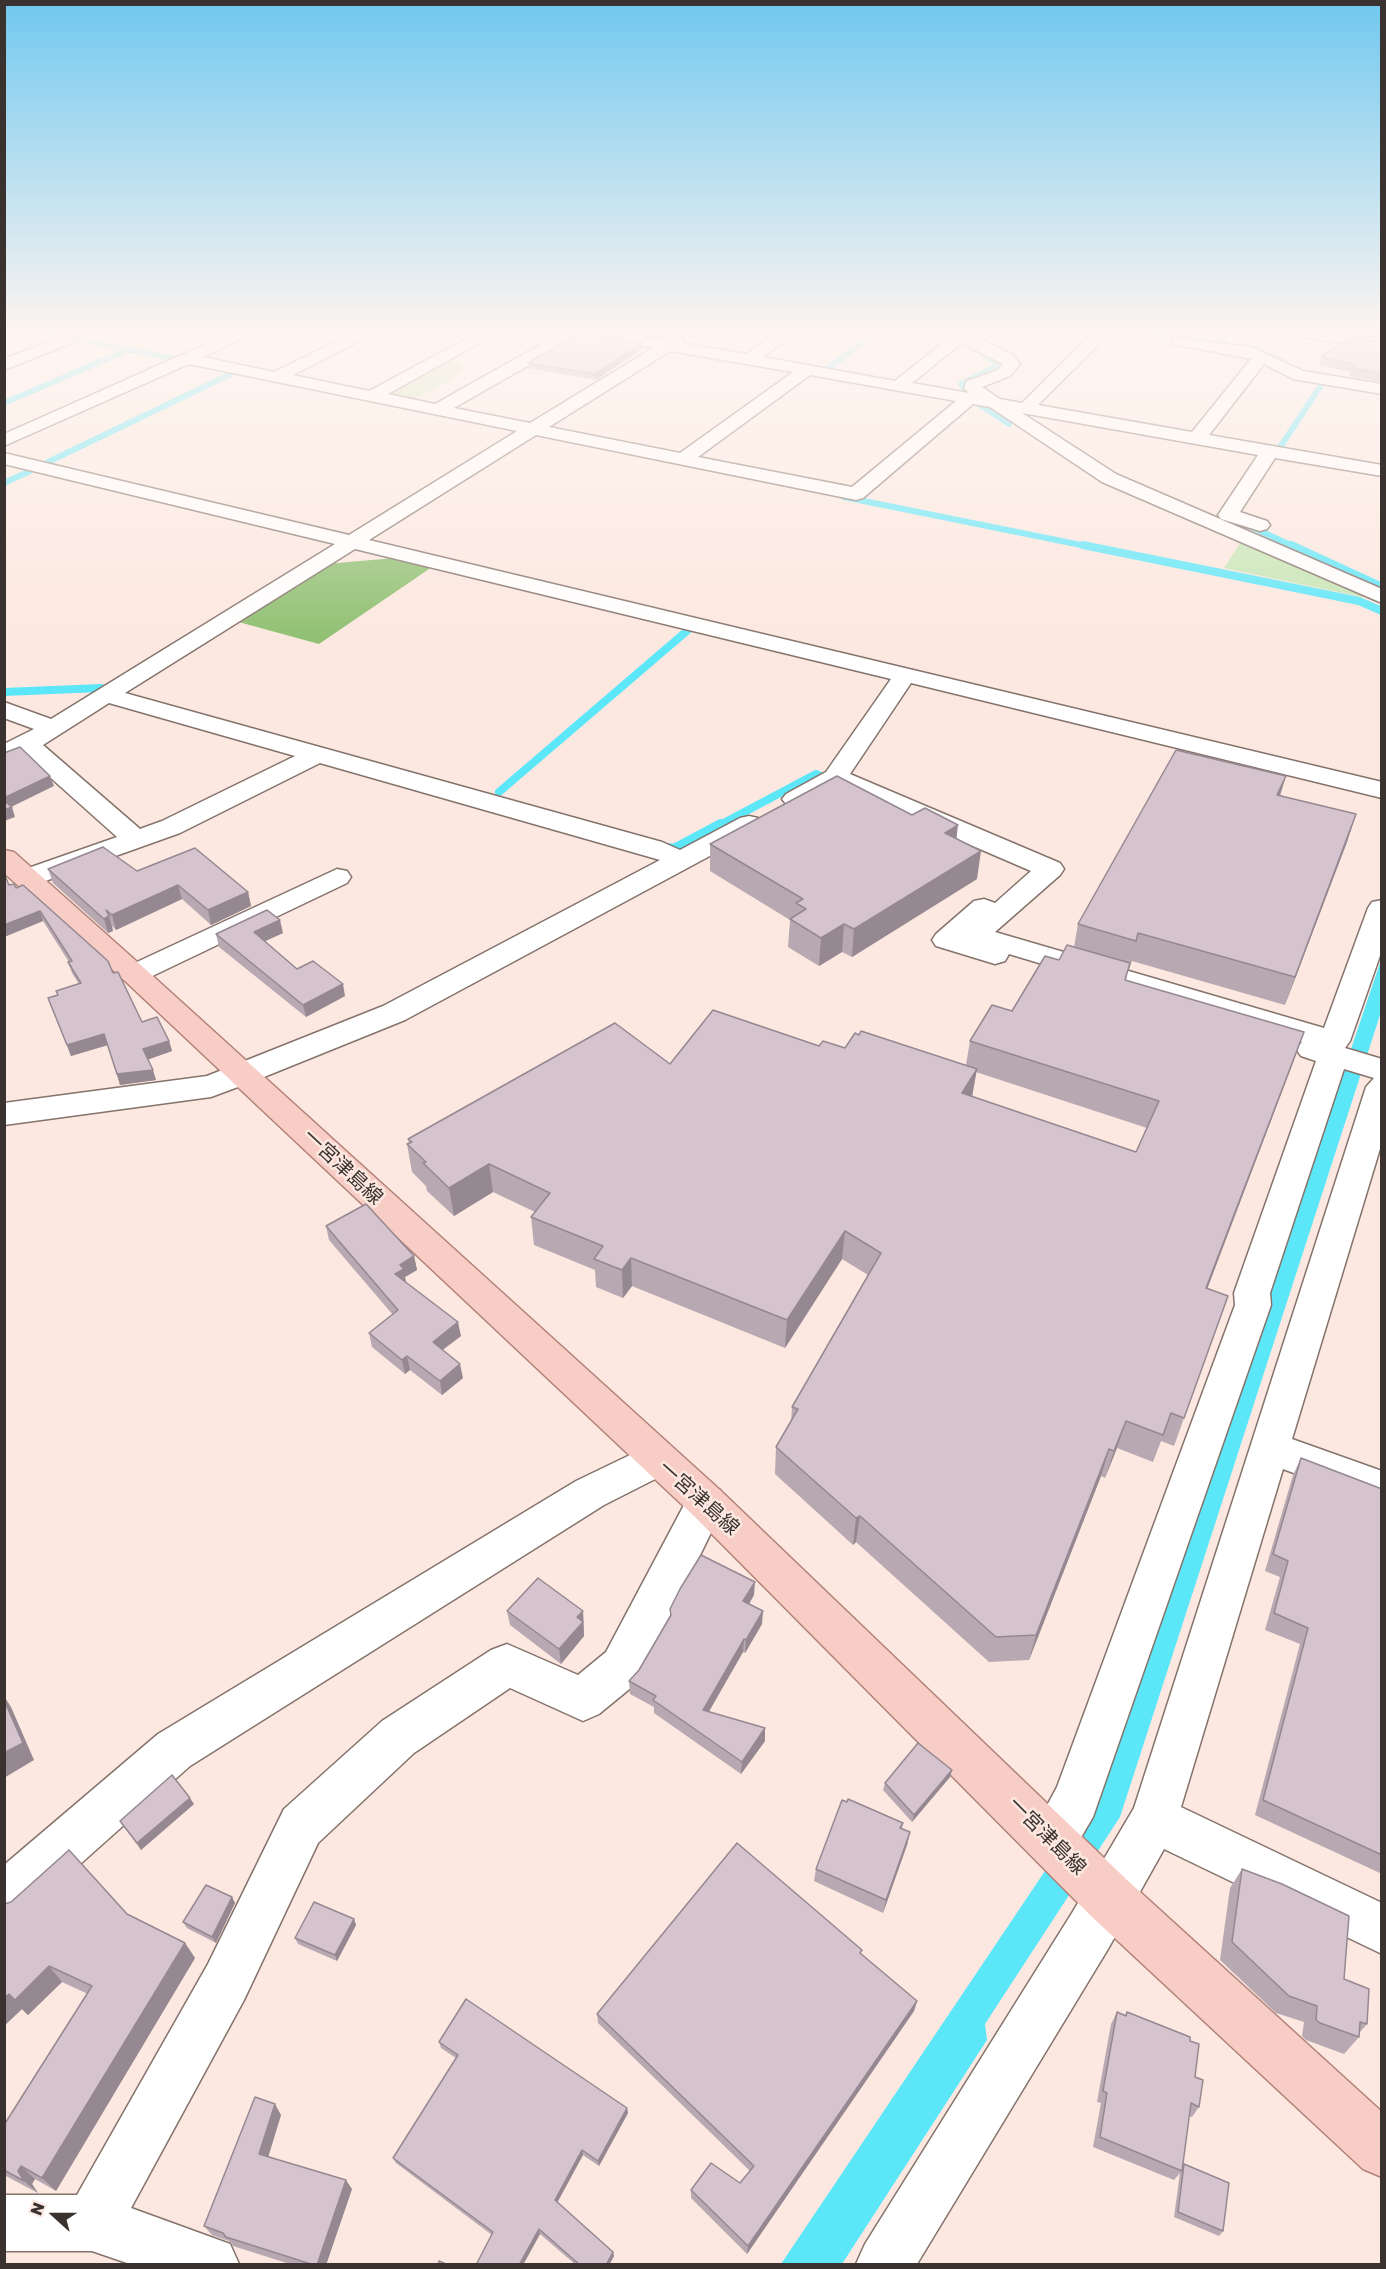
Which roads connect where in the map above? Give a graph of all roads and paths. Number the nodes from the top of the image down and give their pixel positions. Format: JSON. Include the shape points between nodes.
{"nodes":[{"id":1,"x":522,"y":437,"type":"edge"},
{"id":2,"x":567,"y":437,"type":"edge"},
{"id":3,"x":714,"y":437,"type":"edge"},
{"id":4,"x":924,"y":437,"type":"edge"},
{"id":5,"x":1045,"y":437,"type":"edge"},
{"id":6,"x":1191,"y":437,"type":"edge"},
{"id":7,"x":1197,"y":438,"type":"joint"},
{"id":8,"x":1268,"y":451,"type":"junction"},
{"id":9,"x":4,"y":458,"type":"edge"},
{"id":10,"x":682,"y":460,"type":"junction"},
{"id":11,"x":1382,"y":471,"type":"edge"},
{"id":12,"x":353,"y":542,"type":"junction"},
{"id":13,"x":1382,"y":580,"type":"edge"},
{"id":14,"x":1382,"y":597,"type":"edge"},
{"id":15,"x":905,"y":675,"type":"junction"},
{"id":16,"x":106,"y":695,"type":"junction"},
{"id":17,"x":4,"y":709,"type":"edge"},
{"id":18,"x":53,"y":728,"type":"junction"},
{"id":19,"x":16,"y":749,"type":"edge"},
{"id":20,"x":318,"y":754,"type":"junction"},
{"id":21,"x":828,"y":781,"type":"junction"},
{"id":22,"x":1382,"y":790,"type":"edge"},
{"id":23,"x":135,"y":839,"type":"junction"},
{"id":24,"x":682,"y":860,"type":"junction"},
{"id":25,"x":15,"y":873,"type":"edge"},
{"id":26,"x":337,"y":878,"type":"dead end"},
{"id":27,"x":1382,"y":908,"type":"edge"},
{"id":28,"x":134,"y":974,"type":"junction"},
{"id":29,"x":1320,"y":1048,"type":"junction"},
{"id":30,"x":243,"y":1074,"type":"junction"},
{"id":31,"x":1379,"y":1075,"type":"edge"},
{"id":32,"x":4,"y":1114,"type":"edge"},
{"id":33,"x":1269,"y":1447,"type":"junction"},
{"id":34,"x":657,"y":1459,"type":"junction"},
{"id":35,"x":1382,"y":1489,"type":"edge"},
{"id":36,"x":706,"y":1502,"type":"junction"},
{"id":37,"x":1154,"y":1819,"type":"junction"},
{"id":38,"x":1054,"y":1843,"type":"junction"},
{"id":39,"x":1104,"y":1892,"type":"junction"},
{"id":40,"x":4,"y":1898,"type":"edge"},
{"id":41,"x":1382,"y":1929,"type":"edge"},
{"id":42,"x":1382,"y":2150,"type":"edge"},
{"id":43,"x":4,"y":2223,"type":"edge"},
{"id":44,"x":92,"y":2223,"type":"junction"},
{"id":45,"x":210,"y":2265,"type":"edge"},
{"id":46,"x":885,"y":2265,"type":"edge"}],
"edges":[{"from":1,"to":12,"type":"street"},
{"from":2,"to":10,"type":"street"},
{"from":3,"to":10,"type":"street"},
{"from":4,"to":10,"type":"street","via":[[856,494]]},
{"from":5,"to":14,"type":"street","via":[[1109,478]]},
{"from":6,"to":7,"type":"street"},
{"from":7,"to":8,"type":"street"},
{"from":8,"to":11,"type":"street"},
{"from":8,"to":13,"type":"street","via":[[1228,515],[1244,518]]},
{"from":9,"to":12,"type":"street"},
{"from":12,"to":15,"type":"street"},
{"from":12,"to":16,"type":"street"},
{"from":15,"to":21,"type":"street"},
{"from":15,"to":22,"type":"street"},
{"from":16,"to":18,"type":"street"},
{"from":16,"to":20,"type":"street"},
{"from":17,"to":18,"type":"street"},
{"from":18,"to":19,"type":"street"},
{"from":19,"to":23,"type":"street"},
{"from":20,"to":23,"type":"street","via":[[171,827]]},
{"from":20,"to":24,"type":"street","via":[[653,848]]},
{"from":21,"to":24,"type":"street"},
{"from":21,"to":29,"type":"street","via":[[1025,872],[946,940],[1034,959]]},
{"from":23,"to":25,"type":"street"},
{"from":24,"to":30,"type":"street","via":[[394,1013]]},
{"from":25,"to":28,"type":"main road","name":"一宮津島線"},
{"from":26,"to":28,"type":"street"},
{"from":27,"to":29,"type":"street","via":[[1335,1041]]},
{"from":28,"to":30,"type":"main road","name":"一宮津島線"},
{"from":29,"to":31,"type":"street"},
{"from":29,"to":38,"type":"street","via":[[1252,1293],[1253,1305],[1080,1789]]},
{"from":30,"to":32,"type":"street","via":[[211,1086]]},
{"from":30,"to":34,"type":"main road","name":"一宮津島線"},
{"from":31,"to":33,"type":"street"},
{"from":33,"to":35,"type":"street"},
{"from":33,"to":37,"type":"street"},
{"from":34,"to":36,"type":"main road","name":"一宮津島線"},
{"from":34,"to":40,"type":"street","via":[[590,1493],[174,1750]]},
{"from":36,"to":38,"type":"main road","name":"一宮津島線"},
{"from":36,"to":44,"type":"street","via":[[622,1667],[583,1699],[507,1665],[398,1737],[300,1826],[226,1982]]},
{"from":37,"to":39,"type":"street"},
{"from":37,"to":41,"type":"street"},
{"from":38,"to":39,"type":"main road","name":"一宮津島線"},
{"from":39,"to":42,"type":"main road","name":"一宮津島線"},
{"from":39,"to":46,"type":"street"},
{"from":43,"to":44,"type":"street"},
{"from":44,"to":45,"type":"street"}]}
